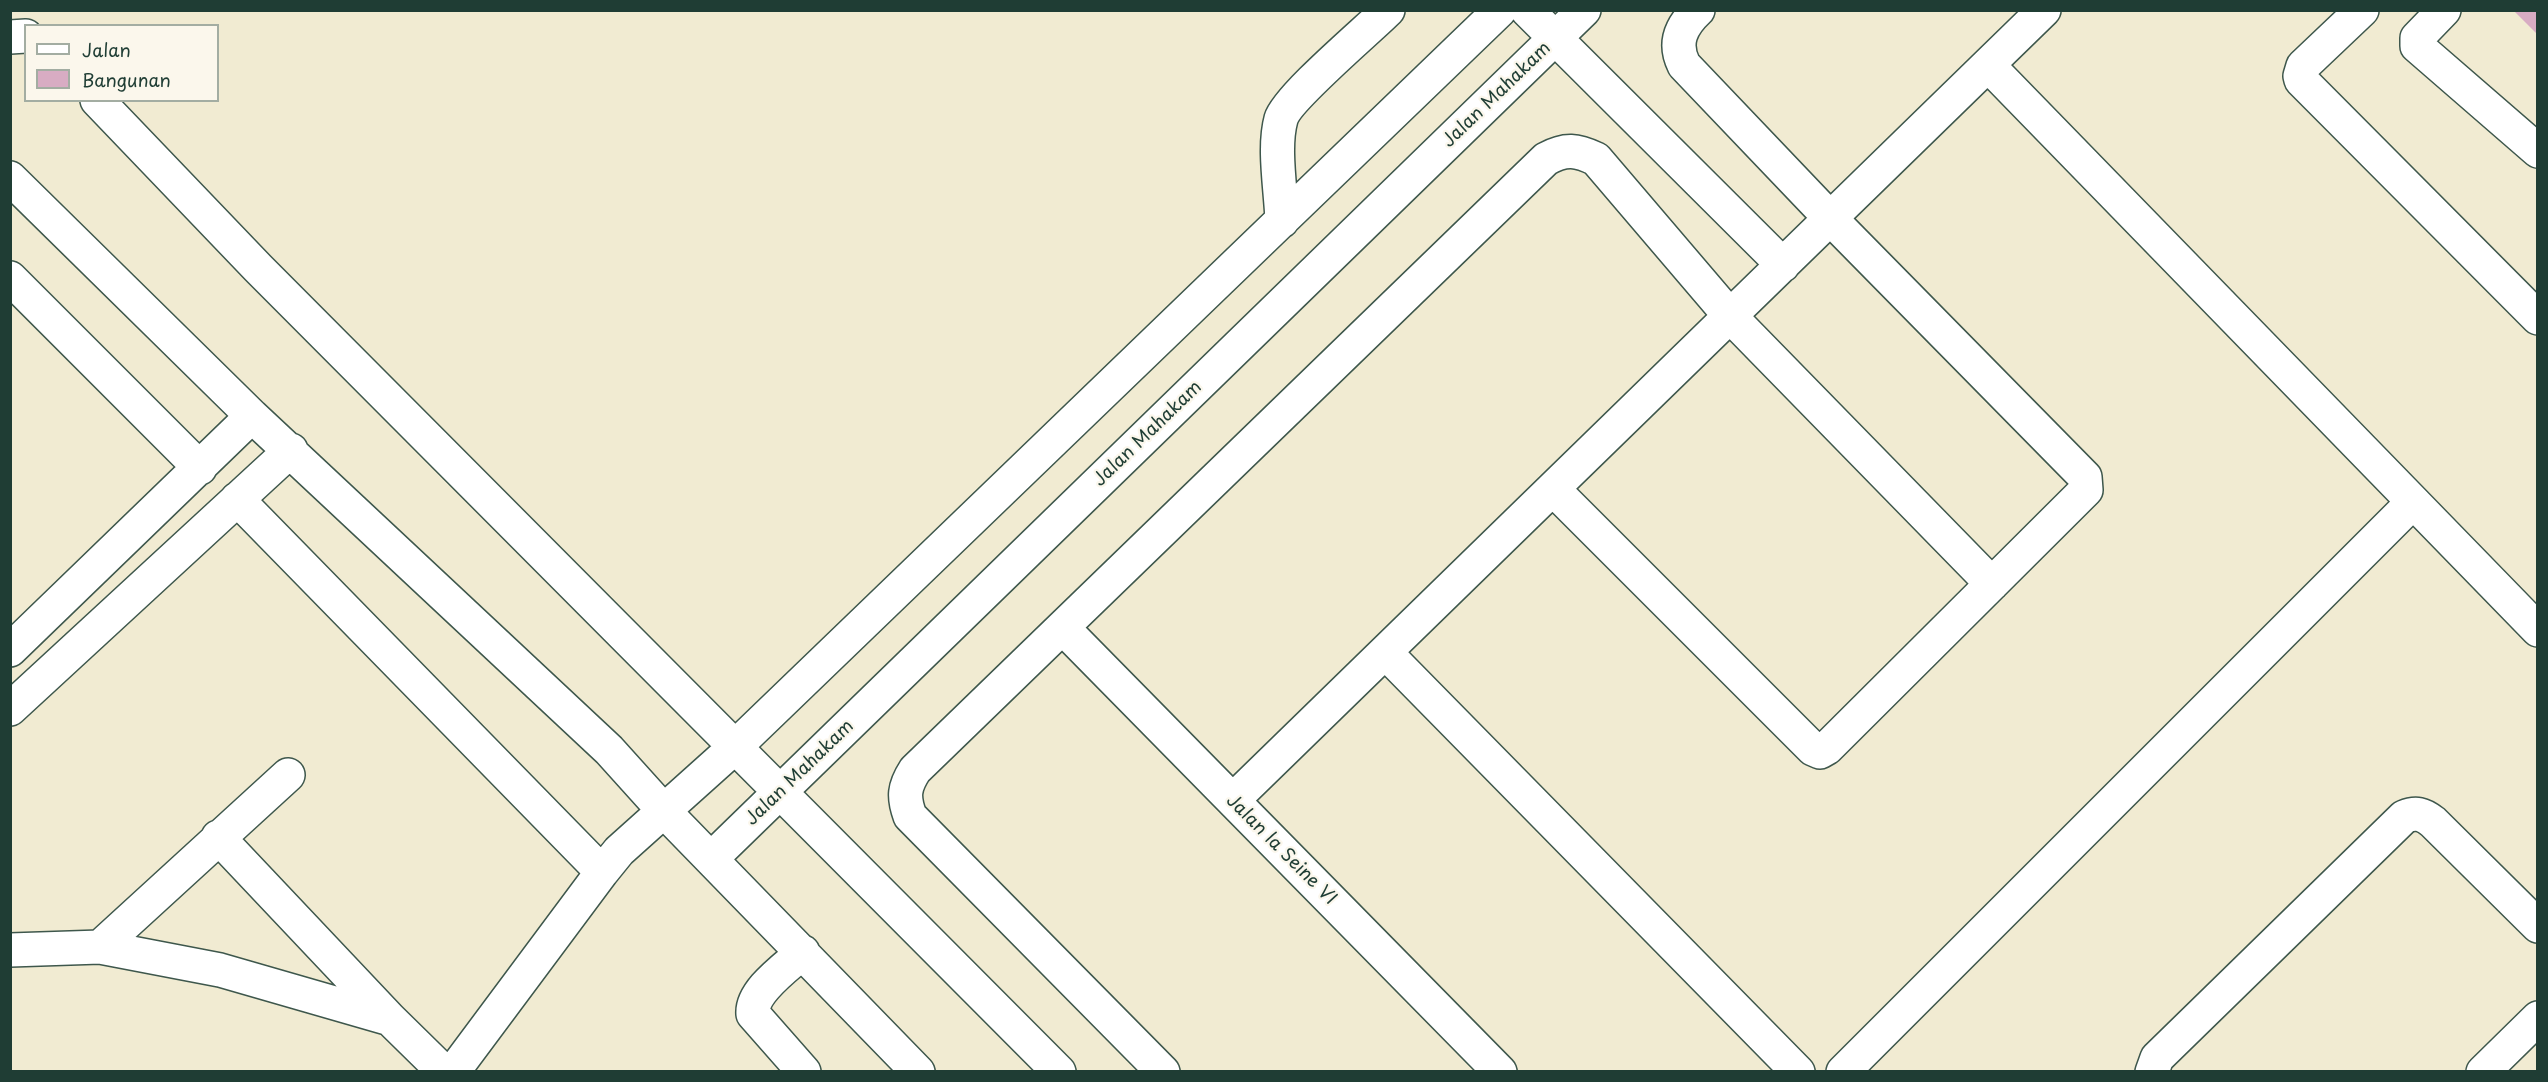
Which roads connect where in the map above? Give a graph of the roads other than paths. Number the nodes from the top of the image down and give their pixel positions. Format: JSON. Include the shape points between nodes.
{"nodes":[{"id":1,"x":1388,"y":10,"type":"edge"},
{"id":2,"x":1500,"y":10,"type":"edge"},
{"id":3,"x":1527,"y":10,"type":"edge"},
{"id":4,"x":1584,"y":10,"type":"edge"},
{"id":5,"x":1698,"y":10,"type":"edge"},
{"id":6,"x":2044,"y":10,"type":"edge"},
{"id":7,"x":2362,"y":10,"type":"edge"},
{"id":8,"x":2444,"y":10,"type":"edge"},
{"id":9,"x":1555,"y":39,"type":"junction"},
{"id":10,"x":1988,"y":65,"type":"junction"},
{"id":11,"x":99,"y":102,"type":"edge"},
{"id":12,"x":2538,"y":151,"type":"edge"},
{"id":13,"x":10,"y":178,"type":"edge"},
{"id":14,"x":1830,"y":218,"type":"junction"},
{"id":15,"x":1282,"y":221,"type":"junction"},
{"id":16,"x":1783,"y":265,"type":"junction"},
{"id":17,"x":10,"y":278,"type":"edge"},
{"id":18,"x":1730,"y":316,"type":"junction"},
{"id":19,"x":2538,"y":318,"type":"edge"},
{"id":20,"x":252,"y":416,"type":"junction"},
{"id":21,"x":291,"y":450,"type":"junction"},
{"id":22,"x":189,"y":478,"type":"junction"},
{"id":23,"x":1553,"y":489,"type":"junction"},
{"id":24,"x":237,"y":499,"type":"junction"},
{"id":25,"x":2412,"y":503,"type":"junction"},
{"id":26,"x":213,"y":522,"type":"junction"},
{"id":27,"x":1992,"y":584,"type":"junction"},
{"id":28,"x":1063,"y":628,"type":"junction"},
{"id":29,"x":2538,"y":630,"type":"edge"},
{"id":30,"x":13,"y":641,"type":"edge"},
{"id":31,"x":1385,"y":652,"type":"junction"},
{"id":32,"x":10,"y":709,"type":"edge"},
{"id":33,"x":735,"y":747,"type":"junction"},
{"id":34,"x":288,"y":776,"type":"dead end"},
{"id":35,"x":781,"y":792,"type":"junction"},
{"id":36,"x":1233,"y":800,"type":"junction"},
{"id":37,"x":664,"y":811,"type":"junction"},
{"id":38,"x":218,"y":837,"type":"junction"},
{"id":39,"x":712,"y":858,"type":"junction"},
{"id":40,"x":602,"y":872,"type":"junction"},
{"id":41,"x":2538,"y":926,"type":"edge"},
{"id":42,"x":100,"y":947,"type":"junction"},
{"id":43,"x":13,"y":948,"type":"edge"},
{"id":44,"x":803,"y":952,"type":"junction"},
{"id":45,"x":390,"y":1018,"type":"junction"},
{"id":46,"x":2538,"y":1018,"type":"edge"},
{"id":47,"x":444,"y":1071,"type":"edge"},
{"id":48,"x":453,"y":1071,"type":"edge"},
{"id":49,"x":804,"y":1071,"type":"edge"},
{"id":50,"x":918,"y":1071,"type":"edge"},
{"id":51,"x":1059,"y":1071,"type":"edge"},
{"id":52,"x":1163,"y":1071,"type":"edge"},
{"id":53,"x":1500,"y":1071,"type":"edge"},
{"id":54,"x":1798,"y":1071,"type":"edge"},
{"id":55,"x":1844,"y":1071,"type":"edge"},
{"id":56,"x":2152,"y":1071,"type":"edge"},
{"id":57,"x":2483,"y":1071,"type":"edge"}],
"edges":[{"from":1,"to":15,"type":"street","via":[[1282,116]]},
{"from":2,"to":15,"type":"street"},
{"from":3,"to":9,"type":"street"},
{"from":4,"to":9,"type":"street","name":"Jalan Mahakam"},
{"from":5,"to":14,"type":"street","via":[[1678,40],[1678,54],[1684,64]]},
{"from":6,"to":10,"type":"street"},
{"from":7,"to":19,"type":"street","via":[[2303,66],[2301,80]]},
{"from":8,"to":12,"type":"street","via":[[2417,38],[2418,46]]},
{"from":9,"to":16,"type":"street"},
{"from":9,"to":35,"type":"street","name":"Jalan Mahakam"},
{"from":10,"to":14,"type":"street"},
{"from":10,"to":25,"type":"street"},
{"from":11,"to":33,"type":"street","via":[[258,268]]},
{"from":13,"to":20,"type":"street"},
{"from":14,"to":16,"type":"street"},
{"from":14,"to":27,"type":"street","via":[[2085,477],[2085,490]]},
{"from":15,"to":33,"type":"street"},
{"from":16,"to":18,"type":"street"},
{"from":17,"to":22,"type":"street"},
{"from":18,"to":23,"type":"street"},
{"from":18,"to":27,"type":"street"},
{"from":18,"to":28,"type":"street","via":[[1596,159],[1579,151],[1557,153],[1546,159]]},
{"from":20,"to":21,"type":"street"},
{"from":20,"to":22,"type":"street"},
{"from":21,"to":24,"type":"street"},
{"from":21,"to":37,"type":"street","via":[[609,750]]},
{"from":22,"to":26,"type":"street"},
{"from":22,"to":30,"type":"street"},
{"from":23,"to":27,"type":"street","via":[[1820,752]]},
{"from":23,"to":31,"type":"street"},
{"from":24,"to":26,"type":"street"},
{"from":24,"to":40,"type":"street"},
{"from":25,"to":29,"type":"street"},
{"from":25,"to":55,"type":"street"},
{"from":26,"to":32,"type":"street"},
{"from":28,"to":36,"type":"street","name":"Jalan la Seine VI"},
{"from":28,"to":52,"type":"street","via":[[915,770],[905,789],[904,801],[910,816]]},
{"from":31,"to":36,"type":"street"},
{"from":31,"to":54,"type":"street"},
{"from":33,"to":35,"type":"street"},
{"from":33,"to":37,"type":"street"},
{"from":34,"to":38,"type":"street"},
{"from":35,"to":39,"type":"street","name":"Jalan Mahakam"},
{"from":35,"to":51,"type":"street"},
{"from":36,"to":53,"type":"street","name":"Jalan la Seine VI"},
{"from":37,"to":39,"type":"street"},
{"from":37,"to":40,"type":"street","via":[[619,851]]},
{"from":38,"to":42,"type":"street"},
{"from":38,"to":45,"type":"street"},
{"from":39,"to":44,"type":"street"},
{"from":40,"to":48,"type":"street"},
{"from":41,"to":56,"type":"street","via":[[2433,822],[2425,815],[2412,813],[2157,1058]]},
{"from":42,"to":43,"type":"street"},
{"from":42,"to":45,"type":"street","via":[[220,970]]},
{"from":44,"to":49,"type":"street","via":[[758,994],[753,1014]]},
{"from":44,"to":50,"type":"street"},
{"from":45,"to":47,"type":"street"},
{"from":46,"to":57,"type":"street"}]}
